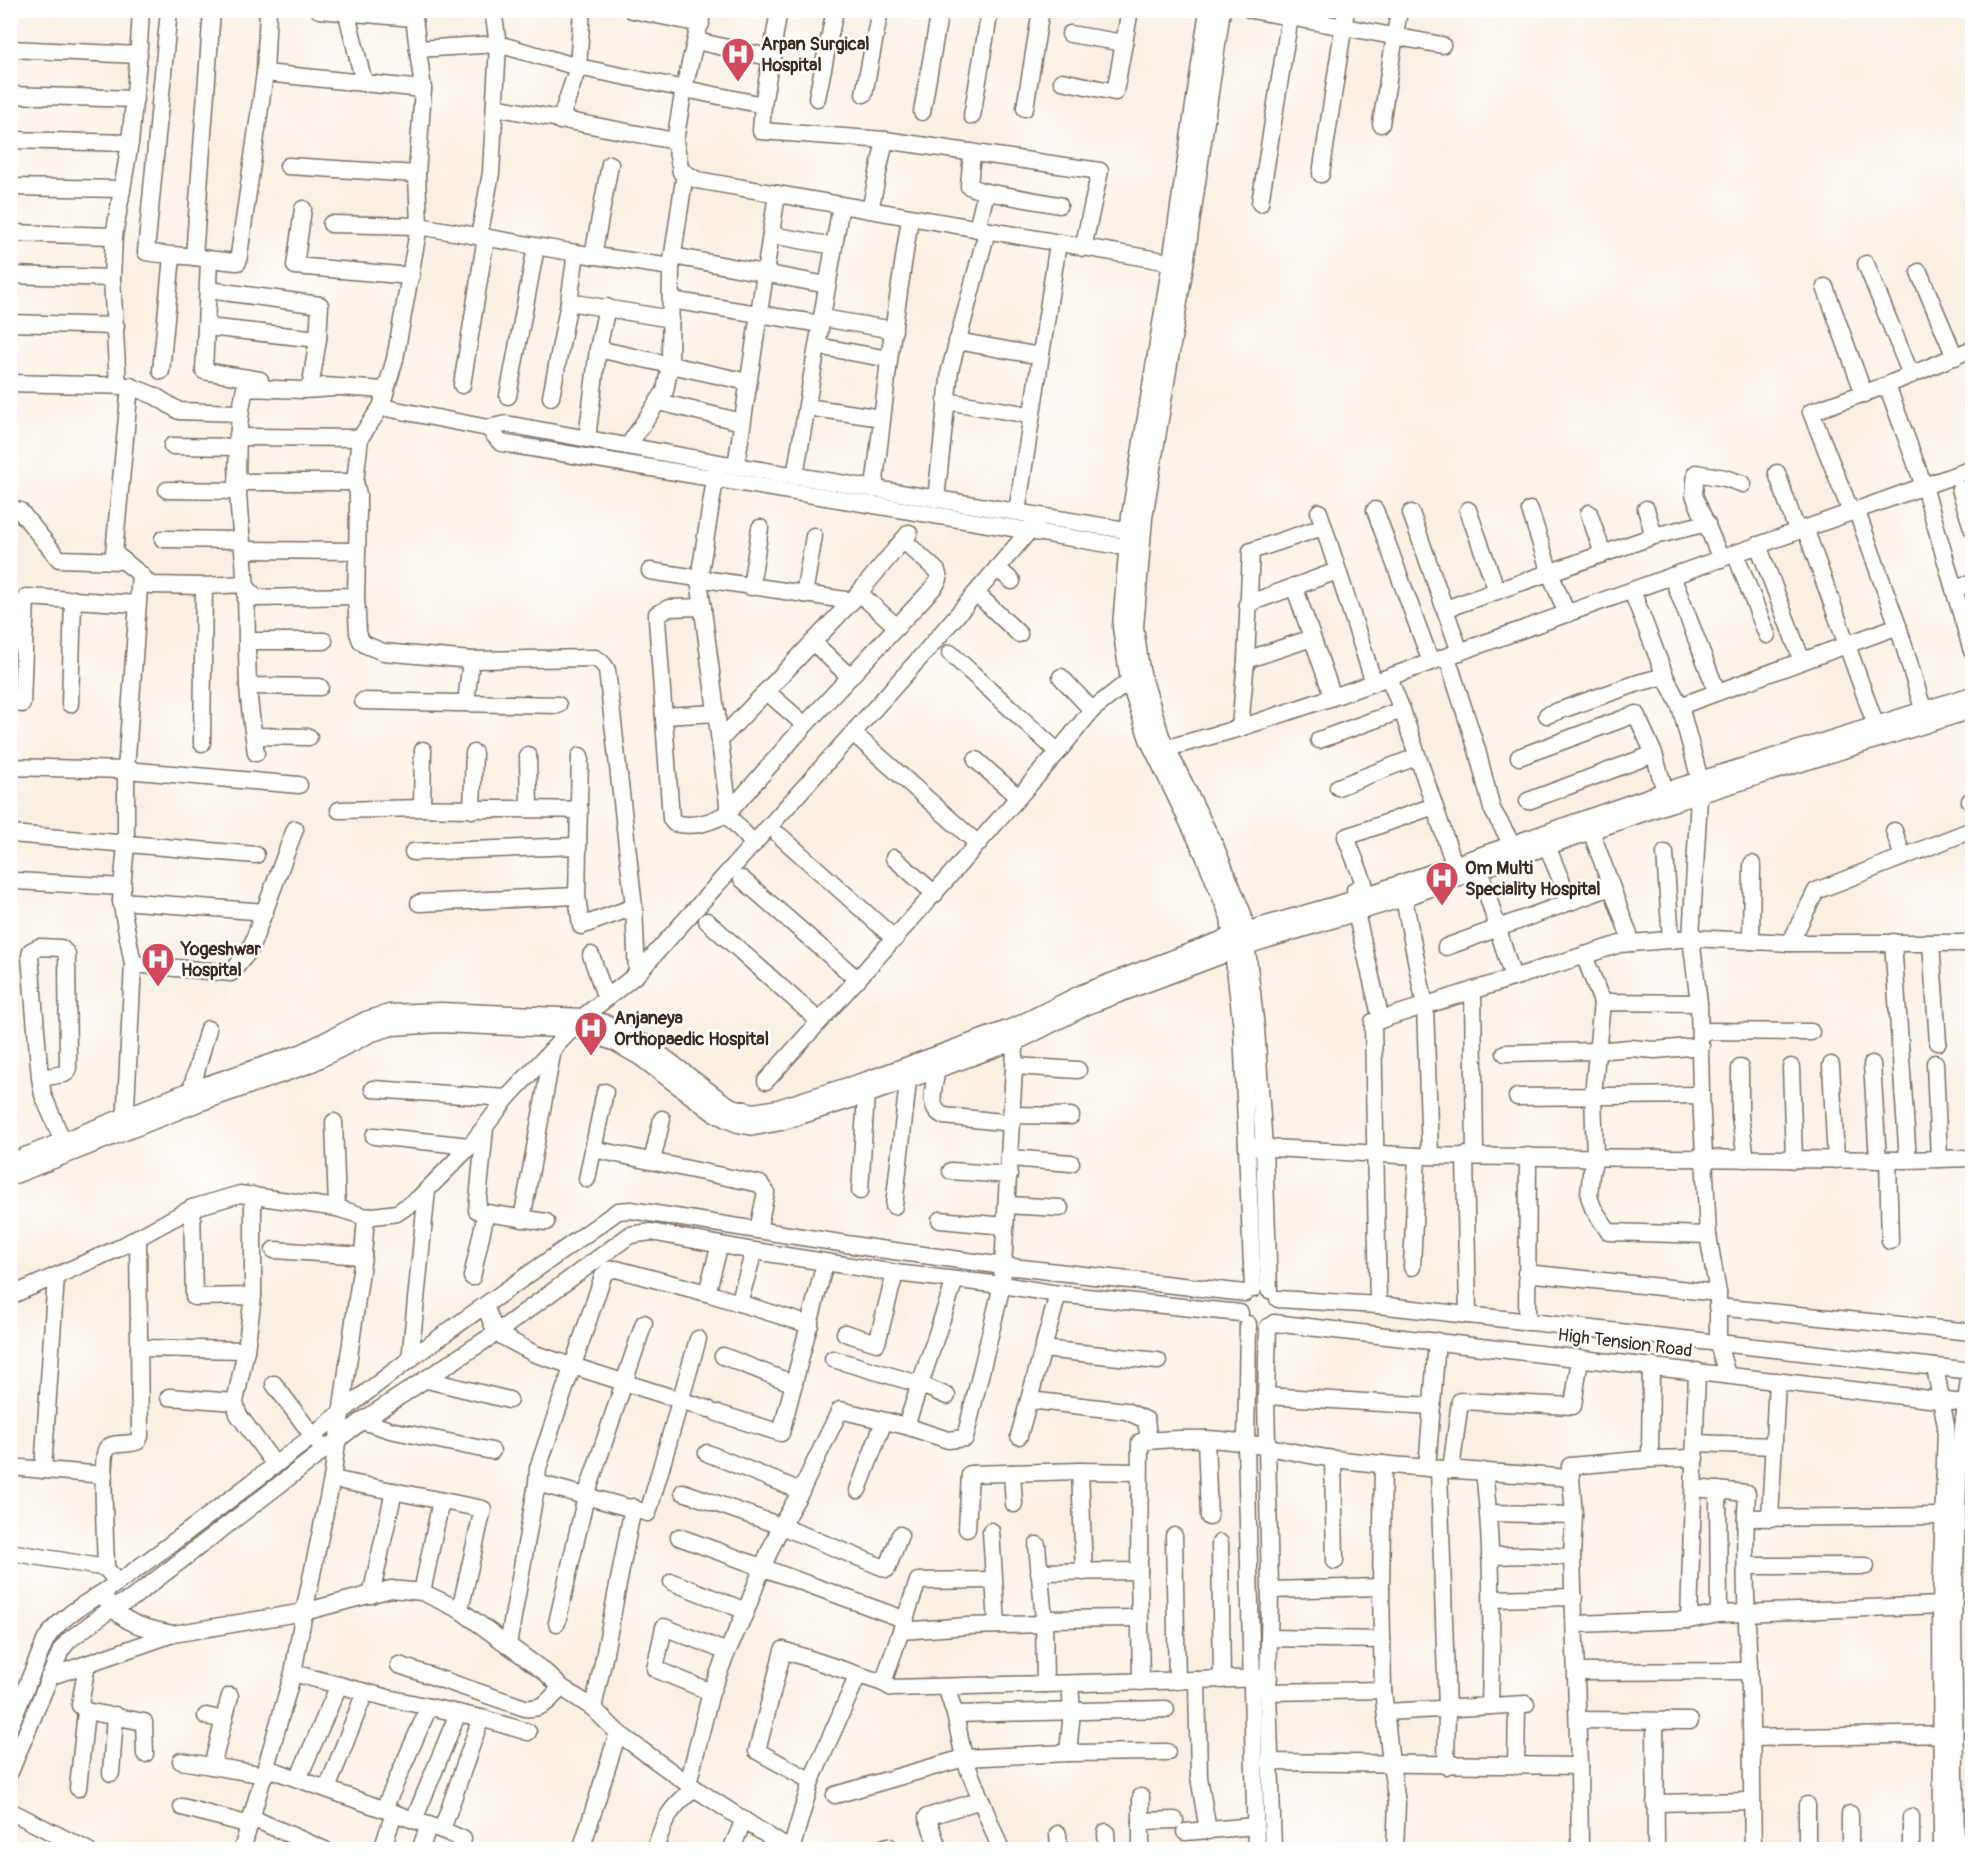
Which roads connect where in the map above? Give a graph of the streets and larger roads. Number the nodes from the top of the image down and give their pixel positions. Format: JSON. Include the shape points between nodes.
{"nodes":[{"id":1,"x":141,"y":10,"type":"edge"},
{"id":2,"x":169,"y":10,"type":"edge"},
{"id":3,"x":212,"y":10,"type":"edge"},
{"id":4,"x":268,"y":10,"type":"edge"},
{"id":5,"x":319,"y":10,"type":"edge"},
{"id":6,"x":493,"y":10,"type":"edge"},
{"id":7,"x":582,"y":10,"type":"edge"},
{"id":8,"x":632,"y":10,"type":"edge"},
{"id":9,"x":835,"y":10,"type":"edge"},
{"id":10,"x":880,"y":10,"type":"edge"},
{"id":11,"x":940,"y":10,"type":"edge"},
{"id":12,"x":990,"y":10,"type":"edge"},
{"id":13,"x":1041,"y":10,"type":"edge"},
{"id":14,"x":1130,"y":10,"type":"edge"},
{"id":15,"x":1208,"y":10,"type":"edge"},
{"id":16,"x":1222,"y":10,"type":"edge"},
{"id":17,"x":1251,"y":10,"type":"edge"},
{"id":18,"x":1399,"y":10,"type":"edge"},
{"id":19,"x":778,"y":11,"type":"edge"},
{"id":20,"x":346,"y":12,"type":"edge"},
{"id":21,"x":413,"y":14,"type":"edge"},
{"id":22,"x":1290,"y":14,"type":"edge"},
{"id":23,"x":702,"y":17,"type":"edge"},
{"id":24,"x":1344,"y":19,"type":"edge"},
{"id":25,"x":1070,"y":34,"type":"dead end"},
{"id":26,"x":1395,"y":37,"type":"junction"},
{"id":27,"x":696,"y":41,"type":"junction"},
{"id":28,"x":1124,"y":43,"type":"junction"},
{"id":29,"x":498,"y":44,"type":"junction"},
{"id":30,"x":1442,"y":45,"type":"dead end"},
{"id":31,"x":10,"y":48,"type":"edge"},
{"id":32,"x":418,"y":49,"type":"junction"},
{"id":33,"x":139,"y":55,"type":"junction"},
{"id":34,"x":773,"y":57,"type":"junction"},
{"id":35,"x":578,"y":67,"type":"junction"},
{"id":36,"x":265,"y":74,"type":"junction"},
{"id":37,"x":1062,"y":81,"type":"dead end"},
{"id":38,"x":364,"y":83,"type":"junction"},
{"id":39,"x":423,"y":88,"type":"junction"},
{"id":40,"x":684,"y":88,"type":"junction"},
{"id":41,"x":864,"y":94,"type":"dead end"},
{"id":42,"x":10,"y":95,"type":"edge"},
{"id":43,"x":817,"y":98,"type":"dead end"},
{"id":44,"x":135,"y":99,"type":"junction"},
{"id":45,"x":763,"y":105,"type":"junction"},
{"id":46,"x":495,"y":107,"type":"junction"},
{"id":47,"x":1025,"y":108,"type":"dead end"},
{"id":48,"x":922,"y":112,"type":"dead end"},
{"id":49,"x":972,"y":116,"type":"dead end"},
{"id":50,"x":560,"y":121,"type":"junction"},
{"id":51,"x":1381,"y":124,"type":"dead end"},
{"id":52,"x":10,"y":140,"type":"edge"},
{"id":53,"x":885,"y":140,"type":"junction"},
{"id":54,"x":675,"y":141,"type":"junction"},
{"id":55,"x":130,"y":142,"type":"junction"},
{"id":56,"x":972,"y":152,"type":"junction"},
{"id":57,"x":610,"y":165,"type":"dead end"},
{"id":58,"x":288,"y":166,"type":"dead end"},
{"id":59,"x":685,"y":173,"type":"junction"},
{"id":60,"x":417,"y":174,"type":"junction"},
{"id":61,"x":1321,"y":174,"type":"dead end"},
{"id":62,"x":10,"y":186,"type":"edge"},
{"id":63,"x":122,"y":189,"type":"junction"},
{"id":64,"x":986,"y":192,"type":"junction"},
{"id":65,"x":777,"y":194,"type":"junction"},
{"id":66,"x":1260,"y":202,"type":"dead end"},
{"id":67,"x":841,"y":205,"type":"junction"},
{"id":68,"x":1059,"y":205,"type":"dead end"},
{"id":69,"x":303,"y":209,"type":"dead end"},
{"id":70,"x":870,"y":210,"type":"junction"},
{"id":71,"x":910,"y":218,"type":"junction"},
{"id":72,"x":331,"y":224,"type":"dead end"},
{"id":73,"x":419,"y":226,"type":"junction"},
{"id":74,"x":982,"y":230,"type":"junction"},
{"id":75,"x":10,"y":233,"type":"edge"},
{"id":76,"x":771,"y":235,"type":"junction"},
{"id":77,"x":114,"y":236,"type":"junction"},
{"id":78,"x":482,"y":237,"type":"junction"},
{"id":79,"x":1058,"y":243,"type":"junction"},
{"id":80,"x":834,"y":246,"type":"junction"},
{"id":81,"x":536,"y":247,"type":"junction"},
{"id":82,"x":1083,"y":248,"type":"junction"},
{"id":83,"x":576,"y":253,"type":"junction"},
{"id":84,"x":172,"y":256,"type":"junction"},
{"id":85,"x":593,"y":256,"type":"junction"},
{"id":86,"x":202,"y":259,"type":"junction"},
{"id":87,"x":672,"y":262,"type":"junction"},
{"id":88,"x":1178,"y":263,"type":"junction"},
{"id":89,"x":1866,"y":264,"type":"dead end"},
{"id":90,"x":1919,"y":272,"type":"dead end"},
{"id":91,"x":765,"y":274,"type":"junction"},
{"id":92,"x":10,"y":275,"type":"edge"},
{"id":93,"x":411,"y":276,"type":"junction"},
{"id":94,"x":112,"y":278,"type":"junction"},
{"id":95,"x":827,"y":285,"type":"junction"},
{"id":96,"x":1825,"y":287,"type":"dead end"},
{"id":97,"x":209,"y":290,"type":"junction"},
{"id":98,"x":671,"y":300,"type":"junction"},
{"id":99,"x":569,"y":302,"type":"junction"},
{"id":100,"x":608,"y":307,"type":"junction"},
{"id":101,"x":759,"y":314,"type":"junction"},
{"id":102,"x":670,"y":319,"type":"junction"},
{"id":103,"x":821,"y":321,"type":"junction"},
{"id":104,"x":10,"y":323,"type":"edge"},
{"id":105,"x":116,"y":326,"type":"junction"},
{"id":106,"x":207,"y":327,"type":"junction"},
{"id":107,"x":894,"y":330,"type":"junction"},
{"id":108,"x":318,"y":339,"type":"junction"},
{"id":109,"x":957,"y":341,"type":"junction"},
{"id":110,"x":817,"y":346,"type":"junction"},
{"id":111,"x":598,"y":349,"type":"junction"},
{"id":112,"x":1972,"y":349,"type":"edge"},
{"id":113,"x":1040,"y":356,"type":"junction"},
{"id":114,"x":1955,"y":357,"type":"junction"},
{"id":115,"x":889,"y":358,"type":"junction"},
{"id":116,"x":670,"y":365,"type":"junction"},
{"id":117,"x":161,"y":371,"type":"dead end"},
{"id":118,"x":1911,"y":375,"type":"junction"},
{"id":119,"x":748,"y":382,"type":"junction"},
{"id":120,"x":10,"y":383,"type":"edge"},
{"id":121,"x":246,"y":383,"type":"junction"},
{"id":122,"x":311,"y":383,"type":"junction"},
{"id":123,"x":462,"y":385,"type":"dead end"},
{"id":124,"x":1887,"y":385,"type":"junction"},
{"id":125,"x":124,"y":386,"type":"junction"},
{"id":126,"x":333,"y":388,"type":"junction"},
{"id":127,"x":384,"y":390,"type":"junction"},
{"id":128,"x":1864,"y":394,"type":"junction"},
{"id":129,"x":508,"y":396,"type":"dead end"},
{"id":130,"x":551,"y":397,"type":"dead end"},
{"id":131,"x":946,"y":401,"type":"junction"},
{"id":132,"x":658,"y":402,"type":"junction"},
{"id":133,"x":381,"y":407,"type":"junction"},
{"id":134,"x":807,"y":407,"type":"junction"},
{"id":135,"x":239,"y":413,"type":"junction"},
{"id":136,"x":1030,"y":415,"type":"junction"},
{"id":137,"x":882,"y":418,"type":"junction"},
{"id":138,"x":742,"y":422,"type":"junction"},
{"id":139,"x":488,"y":428,"type":"junction"},
{"id":140,"x":360,"y":438,"type":"junction"},
{"id":141,"x":587,"y":439,"type":"junction"},
{"id":142,"x":237,"y":442,"type":"junction"},
{"id":143,"x":172,"y":446,"type":"dead end"},
{"id":144,"x":628,"y":446,"type":"junction"},
{"id":145,"x":736,"y":466,"type":"junction"},
{"id":146,"x":1972,"y":469,"type":"edge"},
{"id":147,"x":716,"y":470,"type":"junction"},
{"id":148,"x":1777,"y":473,"type":"dead end"},
{"id":149,"x":795,"y":476,"type":"junction"},
{"id":150,"x":355,"y":482,"type":"junction"},
{"id":151,"x":1743,"y":484,"type":"dead end"},
{"id":152,"x":237,"y":486,"type":"junction"},
{"id":153,"x":1924,"y":486,"type":"junction"},
{"id":154,"x":874,"y":489,"type":"junction"},
{"id":155,"x":1960,"y":489,"type":"dead end"},
{"id":156,"x":167,"y":490,"type":"dead end"},
{"id":157,"x":936,"y":499,"type":"junction"},
{"id":158,"x":10,"y":508,"type":"edge"},
{"id":159,"x":1646,"y":509,"type":"dead end"},
{"id":160,"x":1375,"y":510,"type":"dead end"},
{"id":161,"x":1468,"y":510,"type":"dead end"},
{"id":162,"x":1530,"y":510,"type":"dead end"},
{"id":163,"x":1017,"y":512,"type":"junction"},
{"id":164,"x":1854,"y":512,"type":"junction"},
{"id":165,"x":1411,"y":513,"type":"dead end"},
{"id":166,"x":1589,"y":513,"type":"dead end"},
{"id":167,"x":1039,"y":516,"type":"junction"},
{"id":168,"x":1707,"y":523,"type":"junction"},
{"id":169,"x":760,"y":528,"type":"dead end"},
{"id":170,"x":1972,"y":528,"type":"edge"},
{"id":171,"x":1801,"y":530,"type":"junction"},
{"id":172,"x":1029,"y":531,"type":"junction"},
{"id":173,"x":814,"y":536,"type":"dead end"},
{"id":174,"x":1654,"y":536,"type":"junction"},
{"id":175,"x":163,"y":539,"type":"dead end"},
{"id":176,"x":1135,"y":540,"type":"junction"},
{"id":177,"x":242,"y":545,"type":"junction"},
{"id":178,"x":1758,"y":545,"type":"junction"},
{"id":179,"x":357,"y":550,"type":"junction"},
{"id":180,"x":1603,"y":554,"type":"junction"},
{"id":181,"x":1728,"y":556,"type":"junction"},
{"id":182,"x":122,"y":561,"type":"junction"},
{"id":183,"x":997,"y":568,"type":"junction"},
{"id":184,"x":650,"y":571,"type":"dead end"},
{"id":185,"x":1337,"y":571,"type":"junction"},
{"id":186,"x":1550,"y":573,"type":"junction"},
{"id":187,"x":140,"y":574,"type":"junction"},
{"id":188,"x":1672,"y":576,"type":"junction"},
{"id":189,"x":699,"y":579,"type":"junction"},
{"id":190,"x":1012,"y":581,"type":"dead end"},
{"id":191,"x":1972,"y":583,"type":"edge"},
{"id":192,"x":244,"y":584,"type":"junction"},
{"id":193,"x":204,"y":586,"type":"junction"},
{"id":194,"x":1294,"y":586,"type":"junction"},
{"id":195,"x":751,"y":587,"type":"junction"},
{"id":196,"x":1954,"y":589,"type":"junction"},
{"id":197,"x":1497,"y":591,"type":"junction"},
{"id":198,"x":1632,"y":591,"type":"junction"},
{"id":199,"x":976,"y":593,"type":"junction"},
{"id":200,"x":804,"y":594,"type":"junction"},
{"id":201,"x":18,"y":596,"type":"edge"},
{"id":202,"x":356,"y":596,"type":"junction"},
{"id":203,"x":855,"y":597,"type":"junction"},
{"id":204,"x":73,"y":599,"type":"junction"},
{"id":205,"x":137,"y":604,"type":"junction"},
{"id":206,"x":1247,"y":604,"type":"junction"},
{"id":207,"x":703,"y":607,"type":"junction"},
{"id":208,"x":1444,"y":609,"type":"junction"},
{"id":209,"x":1567,"y":614,"type":"junction"},
{"id":210,"x":1898,"y":626,"type":"junction"},
{"id":211,"x":897,"y":627,"type":"junction"},
{"id":212,"x":1019,"y":634,"type":"dead end"},
{"id":213,"x":1767,"y":635,"type":"dead end"},
{"id":214,"x":1312,"y":638,"type":"junction"},
{"id":215,"x":248,"y":641,"type":"junction"},
{"id":216,"x":324,"y":641,"type":"dead end"},
{"id":217,"x":813,"y":642,"type":"junction"},
{"id":218,"x":1847,"y":644,"type":"junction"},
{"id":219,"x":1972,"y":651,"type":"edge"},
{"id":220,"x":950,"y":653,"type":"dead end"},
{"id":221,"x":1454,"y":654,"type":"junction"},
{"id":222,"x":471,"y":660,"type":"junction"},
{"id":223,"x":1246,"y":660,"type":"junction"},
{"id":224,"x":1802,"y":661,"type":"junction"},
{"id":225,"x":1431,"y":662,"type":"junction"},
{"id":226,"x":1061,"y":676,"type":"dead end"},
{"id":227,"x":1665,"y":676,"type":"junction"},
{"id":228,"x":850,"y":677,"type":"junction"},
{"id":229,"x":1381,"y":680,"type":"junction"},
{"id":230,"x":1129,"y":681,"type":"junction"},
{"id":231,"x":248,"y":686,"type":"junction"},
{"id":232,"x":320,"y":687,"type":"dead end"},
{"id":233,"x":766,"y":691,"type":"junction"},
{"id":234,"x":1717,"y":692,"type":"junction"},
{"id":235,"x":1972,"y":695,"type":"edge"},
{"id":236,"x":1333,"y":698,"type":"junction"},
{"id":237,"x":363,"y":701,"type":"dead end"},
{"id":238,"x":466,"y":702,"type":"junction"},
{"id":239,"x":21,"y":704,"type":"dead end"},
{"id":240,"x":70,"y":704,"type":"dead end"},
{"id":241,"x":558,"y":705,"type":"dead end"},
{"id":242,"x":1680,"y":706,"type":"junction"},
{"id":243,"x":1092,"y":710,"type":"junction"},
{"id":244,"x":1402,"y":710,"type":"junction"},
{"id":245,"x":1972,"y":710,"type":"edge"},
{"id":246,"x":717,"y":713,"type":"junction"},
{"id":247,"x":1547,"y":715,"type":"dead end"},
{"id":248,"x":664,"y":716,"type":"junction"},
{"id":249,"x":1926,"y":719,"type":"junction"},
{"id":250,"x":805,"y":725,"type":"junction"},
{"id":251,"x":1876,"y":726,"type":"junction"},
{"id":252,"x":1240,"y":728,"type":"junction"},
{"id":253,"x":853,"y":733,"type":"junction"},
{"id":254,"x":309,"y":737,"type":"dead end"},
{"id":255,"x":720,"y":740,"type":"junction"},
{"id":256,"x":1319,"y":740,"type":"dead end"},
{"id":257,"x":202,"y":743,"type":"dead end"},
{"id":258,"x":423,"y":750,"type":"dead end"},
{"id":259,"x":1160,"y":750,"type":"junction"},
{"id":260,"x":1058,"y":752,"type":"junction"},
{"id":261,"x":474,"y":753,"type":"dead end"},
{"id":262,"x":1654,"y":754,"type":"junction"},
{"id":263,"x":528,"y":755,"type":"dead end"},
{"id":264,"x":580,"y":756,"type":"dead end"},
{"id":265,"x":1416,"y":757,"type":"junction"},
{"id":266,"x":1518,"y":757,"type":"dead end"},
{"id":267,"x":976,"y":760,"type":"dead end"},
{"id":268,"x":10,"y":767,"type":"edge"},
{"id":269,"x":126,"y":770,"type":"junction"},
{"id":270,"x":299,"y":785,"type":"dead end"},
{"id":271,"x":1338,"y":787,"type":"dead end"},
{"id":272,"x":1699,"y":787,"type":"junction"},
{"id":273,"x":1665,"y":791,"type":"junction"},
{"id":274,"x":1018,"y":797,"type":"junction"},
{"id":275,"x":1527,"y":801,"type":"dead end"},
{"id":276,"x":1434,"y":806,"type":"junction"},
{"id":277,"x":422,"y":808,"type":"junction"},
{"id":278,"x":529,"y":808,"type":"junction"},
{"id":279,"x":339,"y":810,"type":"dead end"},
{"id":280,"x":472,"y":810,"type":"junction"},
{"id":281,"x":580,"y":810,"type":"junction"},
{"id":282,"x":729,"y":812,"type":"junction"},
{"id":283,"x":296,"y":829,"type":"dead end"},
{"id":284,"x":1972,"y":830,"type":"edge"},
{"id":285,"x":1591,"y":831,"type":"junction"},
{"id":286,"x":1894,"y":831,"type":"dead end"},
{"id":287,"x":12,"y":834,"type":"dead end"},
{"id":288,"x":779,"y":835,"type":"dead end"},
{"id":289,"x":126,"y":844,"type":"junction"},
{"id":290,"x":754,"y":844,"type":"junction"},
{"id":291,"x":978,"y":844,"type":"junction"},
{"id":292,"x":1512,"y":844,"type":"junction"},
{"id":293,"x":577,"y":846,"type":"junction"},
{"id":294,"x":1548,"y":846,"type":"junction"},
{"id":295,"x":413,"y":852,"type":"dead end"},
{"id":296,"x":1665,"y":853,"type":"dead end"},
{"id":297,"x":256,"y":855,"type":"dead end"},
{"id":298,"x":1903,"y":857,"type":"junction"},
{"id":299,"x":894,"y":858,"type":"dead end"},
{"id":300,"x":1455,"y":864,"type":"junction"},
{"id":301,"x":1477,"y":864,"type":"junction"},
{"id":302,"x":1752,"y":864,"type":"dead end"},
{"id":303,"x":742,"y":879,"type":"dead end"},
{"id":304,"x":16,"y":881,"type":"dead end"},
{"id":305,"x":1611,"y":887,"type":"junction"},
{"id":306,"x":1402,"y":891,"type":"junction"},
{"id":307,"x":122,"y":894,"type":"junction"},
{"id":308,"x":934,"y":894,"type":"junction"},
{"id":309,"x":577,"y":897,"type":"junction"},
{"id":310,"x":1570,"y":902,"type":"junction"},
{"id":311,"x":419,"y":903,"type":"dead end"},
{"id":312,"x":1355,"y":904,"type":"junction"},
{"id":313,"x":634,"y":907,"type":"junction"},
{"id":314,"x":265,"y":912,"type":"junction"},
{"id":315,"x":707,"y":921,"type":"dead end"},
{"id":316,"x":1498,"y":927,"type":"junction"},
{"id":317,"x":895,"y":939,"type":"junction"},
{"id":318,"x":1691,"y":939,"type":"junction"},
{"id":319,"x":1671,"y":940,"type":"junction"},
{"id":320,"x":1239,"y":941,"type":"junction"},
{"id":321,"x":1751,"y":941,"type":"junction"},
{"id":322,"x":1893,"y":942,"type":"junction"},
{"id":323,"x":1632,"y":943,"type":"junction"},
{"id":324,"x":1790,"y":943,"type":"junction"},
{"id":325,"x":1931,"y":943,"type":"junction"},
{"id":326,"x":1972,"y":943,"type":"edge"},
{"id":327,"x":1446,"y":947,"type":"dead end"},
{"id":328,"x":591,"y":955,"type":"dead end"},
{"id":329,"x":1584,"y":955,"type":"junction"},
{"id":330,"x":133,"y":964,"type":"junction"},
{"id":331,"x":637,"y":974,"type":"junction"},
{"id":332,"x":1513,"y":978,"type":"junction"},
{"id":333,"x":858,"y":980,"type":"junction"},
{"id":334,"x":1473,"y":990,"type":"junction"},
{"id":335,"x":606,"y":999,"type":"junction"},
{"id":336,"x":1602,"y":1002,"type":"junction"},
{"id":337,"x":1699,"y":1003,"type":"junction"},
{"id":338,"x":1425,"y":1006,"type":"junction"},
{"id":339,"x":583,"y":1017,"type":"junction"},
{"id":340,"x":1381,"y":1020,"type":"junction"},
{"id":341,"x":819,"y":1021,"type":"junction"},
{"id":342,"x":208,"y":1029,"type":"dead end"},
{"id":343,"x":571,"y":1030,"type":"junction"},
{"id":344,"x":1811,"y":1032,"type":"dead end"},
{"id":345,"x":1016,"y":1034,"type":"junction"},
{"id":346,"x":1701,"y":1039,"type":"junction"},
{"id":347,"x":1938,"y":1042,"type":"dead end"},
{"id":348,"x":329,"y":1048,"type":"junction"},
{"id":349,"x":553,"y":1048,"type":"junction"},
{"id":350,"x":1596,"y":1052,"type":"junction"},
{"id":351,"x":1505,"y":1053,"type":"dead end"},
{"id":352,"x":1935,"y":1063,"type":"dead end"},
{"id":353,"x":1872,"y":1064,"type":"dead end"},
{"id":354,"x":1831,"y":1065,"type":"dead end"},
{"id":355,"x":1015,"y":1066,"type":"junction"},
{"id":356,"x":1791,"y":1066,"type":"dead end"},
{"id":357,"x":1740,"y":1068,"type":"dead end"},
{"id":358,"x":937,"y":1070,"type":"junction"},
{"id":359,"x":1078,"y":1070,"type":"dead end"},
{"id":360,"x":909,"y":1073,"type":"junction"},
{"id":361,"x":40,"y":1078,"type":"junction"},
{"id":362,"x":766,"y":1081,"type":"dead end"},
{"id":363,"x":373,"y":1089,"type":"dead end"},
{"id":364,"x":191,"y":1090,"type":"junction"},
{"id":365,"x":605,"y":1092,"type":"dead end"},
{"id":366,"x":866,"y":1095,"type":"junction"},
{"id":367,"x":1593,"y":1095,"type":"junction"},
{"id":368,"x":1701,"y":1095,"type":"junction"},
{"id":369,"x":1517,"y":1097,"type":"dead end"},
{"id":370,"x":507,"y":1098,"type":"junction"},
{"id":371,"x":1071,"y":1116,"type":"dead end"},
{"id":372,"x":662,"y":1119,"type":"dead end"},
{"id":373,"x":1012,"y":1119,"type":"junction"},
{"id":374,"x":334,"y":1122,"type":"dead end"},
{"id":375,"x":125,"y":1123,"type":"junction"},
{"id":376,"x":485,"y":1127,"type":"junction"},
{"id":377,"x":374,"y":1137,"type":"dead end"},
{"id":378,"x":63,"y":1142,"type":"junction"},
{"id":379,"x":470,"y":1146,"type":"junction"},
{"id":380,"x":1256,"y":1147,"type":"junction"},
{"id":381,"x":592,"y":1149,"type":"junction"},
{"id":382,"x":1377,"y":1154,"type":"junction"},
{"id":383,"x":1470,"y":1155,"type":"junction"},
{"id":384,"x":1424,"y":1156,"type":"junction"},
{"id":385,"x":1528,"y":1156,"type":"junction"},
{"id":386,"x":1596,"y":1157,"type":"junction"},
{"id":387,"x":1010,"y":1158,"type":"junction"},
{"id":388,"x":1972,"y":1158,"type":"edge"},
{"id":389,"x":1705,"y":1159,"type":"junction"},
{"id":390,"x":1746,"y":1159,"type":"junction"},
{"id":391,"x":1939,"y":1159,"type":"junction"},
{"id":392,"x":1794,"y":1160,"type":"junction"},
{"id":393,"x":1836,"y":1160,"type":"junction"},
{"id":394,"x":1883,"y":1160,"type":"junction"},
{"id":395,"x":1908,"y":1160,"type":"junction"},
{"id":396,"x":652,"y":1161,"type":"junction"},
{"id":397,"x":10,"y":1162,"type":"edge"},
{"id":398,"x":1071,"y":1163,"type":"dead end"},
{"id":399,"x":951,"y":1172,"type":"dead end"},
{"id":400,"x":1009,"y":1175,"type":"junction"},
{"id":401,"x":10,"y":1177,"type":"edge"},
{"id":402,"x":587,"y":1179,"type":"dead end"},
{"id":403,"x":427,"y":1190,"type":"junction"},
{"id":404,"x":860,"y":1191,"type":"dead end"},
{"id":405,"x":253,"y":1195,"type":"junction"},
{"id":406,"x":1007,"y":1205,"type":"junction"},
{"id":407,"x":894,"y":1206,"type":"dead end"},
{"id":408,"x":192,"y":1208,"type":"junction"},
{"id":409,"x":337,"y":1208,"type":"junction"},
{"id":410,"x":1060,"y":1208,"type":"dead end"},
{"id":411,"x":486,"y":1213,"type":"junction"},
{"id":412,"x":366,"y":1217,"type":"junction"},
{"id":413,"x":522,"y":1219,"type":"junction"},
{"id":414,"x":940,"y":1220,"type":"dead end"},
{"id":415,"x":546,"y":1222,"type":"dead end"},
{"id":416,"x":1005,"y":1226,"type":"junction"},
{"id":417,"x":758,"y":1230,"type":"junction"},
{"id":418,"x":1708,"y":1235,"type":"junction"},
{"id":419,"x":138,"y":1237,"type":"junction"},
{"id":420,"x":806,"y":1237,"type":"junction"},
{"id":421,"x":1890,"y":1241,"type":"dead end"},
{"id":422,"x":274,"y":1250,"type":"dead end"},
{"id":423,"x":754,"y":1251,"type":"junction"},
{"id":424,"x":363,"y":1256,"type":"junction"},
{"id":425,"x":717,"y":1256,"type":"dead end"},
{"id":426,"x":803,"y":1259,"type":"junction"},
{"id":427,"x":825,"y":1263,"type":"junction"},
{"id":428,"x":1004,"y":1266,"type":"junction"},
{"id":429,"x":1413,"y":1266,"type":"dead end"},
{"id":430,"x":895,"y":1273,"type":"junction"},
{"id":431,"x":1526,"y":1273,"type":"junction"},
{"id":432,"x":56,"y":1276,"type":"junction"},
{"id":433,"x":472,"y":1277,"type":"dead end"},
{"id":434,"x":955,"y":1280,"type":"junction"},
{"id":435,"x":1002,"y":1285,"type":"junction"},
{"id":436,"x":706,"y":1293,"type":"junction"},
{"id":437,"x":1261,"y":1293,"type":"junction"},
{"id":438,"x":1058,"y":1294,"type":"junction"},
{"id":439,"x":10,"y":1296,"type":"edge"},
{"id":440,"x":253,"y":1296,"type":"junction"},
{"id":441,"x":1718,"y":1300,"type":"junction"},
{"id":442,"x":739,"y":1303,"type":"junction"},
{"id":443,"x":1378,"y":1305,"type":"junction"},
{"id":444,"x":485,"y":1306,"type":"junction"},
{"id":445,"x":1468,"y":1315,"type":"junction"},
{"id":446,"x":1244,"y":1318,"type":"junction"},
{"id":447,"x":1527,"y":1322,"type":"junction"},
{"id":448,"x":644,"y":1323,"type":"dead end"},
{"id":449,"x":810,"y":1325,"type":"junction"},
{"id":450,"x":1271,"y":1325,"type":"junction"},
{"id":451,"x":1972,"y":1332,"type":"edge"},
{"id":452,"x":496,"y":1333,"type":"junction"},
{"id":453,"x":845,"y":1333,"type":"dead end"},
{"id":454,"x":698,"y":1339,"type":"dead end"},
{"id":455,"x":1437,"y":1341,"type":"junction"},
{"id":456,"x":1718,"y":1343,"type":"junction"},
{"id":457,"x":139,"y":1348,"type":"junction"},
{"id":458,"x":1043,"y":1349,"type":"junction"},
{"id":459,"x":246,"y":1350,"type":"junction"},
{"id":460,"x":723,"y":1356,"type":"dead end"},
{"id":461,"x":1580,"y":1358,"type":"junction"},
{"id":462,"x":833,"y":1359,"type":"dead end"},
{"id":463,"x":410,"y":1360,"type":"junction"},
{"id":464,"x":1158,"y":1361,"type":"dead end"},
{"id":465,"x":574,"y":1365,"type":"junction"},
{"id":466,"x":1651,"y":1366,"type":"junction"},
{"id":467,"x":1935,"y":1367,"type":"junction"},
{"id":468,"x":1697,"y":1371,"type":"junction"},
{"id":469,"x":1971,"y":1371,"type":"edge"},
{"id":470,"x":1727,"y":1375,"type":"junction"},
{"id":471,"x":427,"y":1380,"type":"junction"},
{"id":472,"x":1777,"y":1381,"type":"junction"},
{"id":473,"x":625,"y":1383,"type":"junction"},
{"id":474,"x":274,"y":1384,"type":"dead end"},
{"id":475,"x":794,"y":1384,"type":"junction"},
{"id":476,"x":919,"y":1384,"type":"junction"},
{"id":477,"x":947,"y":1395,"type":"dead end"},
{"id":478,"x":1266,"y":1396,"type":"junction"},
{"id":479,"x":169,"y":1397,"type":"dead end"},
{"id":480,"x":509,"y":1400,"type":"dead end"},
{"id":481,"x":679,"y":1400,"type":"junction"},
{"id":482,"x":1029,"y":1400,"type":"junction"},
{"id":483,"x":1942,"y":1401,"type":"junction"},
{"id":484,"x":235,"y":1402,"type":"junction"},
{"id":485,"x":1969,"y":1404,"type":"edge"},
{"id":486,"x":1432,"y":1406,"type":"junction"},
{"id":487,"x":340,"y":1413,"type":"junction"},
{"id":488,"x":362,"y":1421,"type":"junction"},
{"id":489,"x":884,"y":1421,"type":"junction"},
{"id":490,"x":906,"y":1426,"type":"junction"},
{"id":491,"x":313,"y":1436,"type":"junction"},
{"id":492,"x":1019,"y":1436,"type":"dead end"},
{"id":493,"x":1206,"y":1439,"type":"junction"},
{"id":494,"x":1149,"y":1441,"type":"junction"},
{"id":495,"x":1246,"y":1443,"type":"junction"},
{"id":496,"x":1774,"y":1446,"type":"junction"},
{"id":497,"x":330,"y":1447,"type":"junction"},
{"id":498,"x":1268,"y":1448,"type":"junction"},
{"id":499,"x":492,"y":1451,"type":"dead end"},
{"id":500,"x":1695,"y":1451,"type":"junction"},
{"id":501,"x":707,"y":1453,"type":"dead end"},
{"id":502,"x":1333,"y":1459,"type":"junction"},
{"id":503,"x":1650,"y":1459,"type":"junction"},
{"id":504,"x":1383,"y":1464,"type":"junction"},
{"id":505,"x":275,"y":1465,"type":"junction"},
{"id":506,"x":10,"y":1467,"type":"edge"},
{"id":507,"x":1439,"y":1469,"type":"junction"},
{"id":508,"x":43,"y":1470,"type":"junction"},
{"id":509,"x":1080,"y":1471,"type":"junction"},
{"id":510,"x":1484,"y":1471,"type":"junction"},
{"id":511,"x":1139,"y":1472,"type":"junction"},
{"id":512,"x":1012,"y":1473,"type":"junction"},
{"id":513,"x":104,"y":1475,"type":"junction"},
{"id":514,"x":1570,"y":1478,"type":"junction"},
{"id":515,"x":332,"y":1479,"type":"junction"},
{"id":516,"x":537,"y":1484,"type":"junction"},
{"id":517,"x":1694,"y":1488,"type":"junction"},
{"id":518,"x":858,"y":1490,"type":"dead end"},
{"id":519,"x":1718,"y":1490,"type":"junction"},
{"id":520,"x":394,"y":1491,"type":"junction"},
{"id":521,"x":801,"y":1491,"type":"junction"},
{"id":522,"x":683,"y":1492,"type":"dead end"},
{"id":523,"x":586,"y":1496,"type":"junction"},
{"id":524,"x":441,"y":1501,"type":"junction"},
{"id":525,"x":1014,"y":1504,"type":"dead end"},
{"id":526,"x":633,"y":1507,"type":"junction"},
{"id":527,"x":1489,"y":1513,"type":"junction"},
{"id":528,"x":1574,"y":1515,"type":"junction"},
{"id":529,"x":1209,"y":1516,"type":"dead end"},
{"id":530,"x":1943,"y":1516,"type":"junction"},
{"id":531,"x":1746,"y":1518,"type":"junction"},
{"id":532,"x":1770,"y":1518,"type":"junction"},
{"id":533,"x":781,"y":1526,"type":"junction"},
{"id":534,"x":967,"y":1529,"type":"dead end"},
{"id":535,"x":992,"y":1531,"type":"dead end"},
{"id":536,"x":900,"y":1535,"type":"dead end"},
{"id":537,"x":1174,"y":1536,"type":"dead end"},
{"id":538,"x":679,"y":1537,"type":"dead end"},
{"id":539,"x":1220,"y":1543,"type":"dead end"},
{"id":540,"x":1037,"y":1545,"type":"dead end"},
{"id":541,"x":10,"y":1552,"type":"edge"},
{"id":542,"x":1490,"y":1556,"type":"junction"},
{"id":543,"x":1572,"y":1557,"type":"junction"},
{"id":544,"x":1335,"y":1561,"type":"dead end"},
{"id":545,"x":1746,"y":1566,"type":"junction"},
{"id":546,"x":1866,"y":1566,"type":"dead end"},
{"id":547,"x":106,"y":1568,"type":"junction"},
{"id":548,"x":762,"y":1568,"type":"junction"},
{"id":549,"x":1139,"y":1571,"type":"junction"},
{"id":550,"x":1039,"y":1572,"type":"junction"},
{"id":551,"x":1084,"y":1572,"type":"junction"},
{"id":552,"x":993,"y":1580,"type":"junction"},
{"id":553,"x":118,"y":1582,"type":"junction"},
{"id":554,"x":672,"y":1582,"type":"dead end"},
{"id":555,"x":1381,"y":1587,"type":"junction"},
{"id":556,"x":1270,"y":1590,"type":"junction"},
{"id":557,"x":422,"y":1592,"type":"junction"},
{"id":558,"x":101,"y":1594,"type":"junction"},
{"id":559,"x":371,"y":1595,"type":"junction"},
{"id":560,"x":1574,"y":1597,"type":"junction"},
{"id":561,"x":131,"y":1599,"type":"junction"},
{"id":562,"x":1492,"y":1599,"type":"junction"},
{"id":563,"x":1941,"y":1605,"type":"junction"},
{"id":564,"x":112,"y":1608,"type":"junction"},
{"id":565,"x":460,"y":1610,"type":"junction"},
{"id":566,"x":746,"y":1611,"type":"junction"},
{"id":567,"x":304,"y":1612,"type":"junction"},
{"id":568,"x":1747,"y":1613,"type":"junction"},
{"id":569,"x":1719,"y":1614,"type":"junction"},
{"id":570,"x":1140,"y":1618,"type":"junction"},
{"id":571,"x":1689,"y":1620,"type":"junction"},
{"id":572,"x":1044,"y":1622,"type":"junction"},
{"id":573,"x":557,"y":1623,"type":"dead end"},
{"id":574,"x":1575,"y":1624,"type":"junction"},
{"id":575,"x":904,"y":1625,"type":"junction"},
{"id":576,"x":997,"y":1625,"type":"junction"},
{"id":577,"x":174,"y":1634,"type":"junction"},
{"id":578,"x":1270,"y":1638,"type":"junction"},
{"id":579,"x":1382,"y":1640,"type":"junction"},
{"id":580,"x":508,"y":1645,"type":"junction"},
{"id":581,"x":727,"y":1652,"type":"junction"},
{"id":582,"x":87,"y":1664,"type":"junction"},
{"id":583,"x":399,"y":1665,"type":"dead end"},
{"id":584,"x":1576,"y":1671,"type":"junction"},
{"id":585,"x":1749,"y":1671,"type":"junction"},
{"id":586,"x":293,"y":1673,"type":"junction"},
{"id":587,"x":858,"y":1675,"type":"junction"},
{"id":588,"x":49,"y":1677,"type":"junction"},
{"id":589,"x":1251,"y":1678,"type":"junction"},
{"id":590,"x":1197,"y":1680,"type":"junction"},
{"id":591,"x":1222,"y":1680,"type":"junction"},
{"id":592,"x":1177,"y":1681,"type":"junction"},
{"id":593,"x":1141,"y":1682,"type":"junction"},
{"id":594,"x":883,"y":1683,"type":"junction"},
{"id":595,"x":1045,"y":1684,"type":"junction"},
{"id":596,"x":1070,"y":1684,"type":"junction"},
{"id":597,"x":339,"y":1685,"type":"junction"},
{"id":598,"x":1269,"y":1685,"type":"junction"},
{"id":599,"x":946,"y":1686,"type":"junction"},
{"id":600,"x":561,"y":1687,"type":"junction"},
{"id":601,"x":1383,"y":1690,"type":"junction"},
{"id":602,"x":364,"y":1692,"type":"junction"},
{"id":603,"x":711,"y":1692,"type":"junction"},
{"id":604,"x":230,"y":1696,"type":"dead end"},
{"id":605,"x":1491,"y":1706,"type":"junction"},
{"id":606,"x":429,"y":1707,"type":"junction"},
{"id":607,"x":593,"y":1708,"type":"junction"},
{"id":608,"x":1166,"y":1709,"type":"dead end"},
{"id":609,"x":1447,"y":1709,"type":"junction"},
{"id":610,"x":86,"y":1711,"type":"junction"},
{"id":611,"x":1072,"y":1711,"type":"junction"},
{"id":612,"x":1386,"y":1712,"type":"junction"},
{"id":613,"x":458,"y":1713,"type":"junction"},
{"id":614,"x":955,"y":1714,"type":"junction"},
{"id":615,"x":115,"y":1715,"type":"junction"},
{"id":616,"x":206,"y":1716,"type":"dead end"},
{"id":617,"x":481,"y":1718,"type":"junction"},
{"id":618,"x":224,"y":1720,"type":"junction"},
{"id":619,"x":1578,"y":1720,"type":"junction"},
{"id":620,"x":1655,"y":1721,"type":"junction"},
{"id":621,"x":1690,"y":1721,"type":"dead end"},
{"id":622,"x":10,"y":1726,"type":"edge"},
{"id":623,"x":528,"y":1732,"type":"dead end"},
{"id":624,"x":618,"y":1733,"type":"junction"},
{"id":625,"x":1948,"y":1734,"type":"junction"},
{"id":626,"x":1752,"y":1738,"type":"junction"},
{"id":627,"x":1167,"y":1752,"type":"dead end"},
{"id":628,"x":1068,"y":1753,"type":"junction"},
{"id":629,"x":145,"y":1754,"type":"dead end"},
{"id":630,"x":964,"y":1758,"type":"junction"},
{"id":631,"x":181,"y":1761,"type":"dead end"},
{"id":632,"x":1269,"y":1762,"type":"junction"},
{"id":633,"x":1391,"y":1764,"type":"junction"},
{"id":634,"x":212,"y":1766,"type":"junction"},
{"id":635,"x":1446,"y":1766,"type":"junction"},
{"id":636,"x":1516,"y":1766,"type":"junction"},
{"id":637,"x":1579,"y":1766,"type":"junction"},
{"id":638,"x":266,"y":1771,"type":"junction"},
{"id":639,"x":10,"y":1772,"type":"edge"},
{"id":640,"x":111,"y":1773,"type":"dead end"},
{"id":641,"x":298,"y":1779,"type":"junction"},
{"id":642,"x":811,"y":1781,"type":"junction"},
{"id":643,"x":691,"y":1786,"type":"junction"},
{"id":644,"x":78,"y":1788,"type":"dead end"},
{"id":645,"x":327,"y":1789,"type":"junction"},
{"id":646,"x":835,"y":1795,"type":"dead end"},
{"id":647,"x":1141,"y":1797,"type":"dead end"},
{"id":648,"x":981,"y":1800,"type":"junction"},
{"id":649,"x":1752,"y":1801,"type":"junction"},
{"id":650,"x":1655,"y":1803,"type":"junction"},
{"id":651,"x":1807,"y":1805,"type":"dead end"},
{"id":652,"x":182,"y":1807,"type":"dead end"},
{"id":653,"x":389,"y":1811,"type":"junction"},
{"id":654,"x":10,"y":1812,"type":"edge"},
{"id":655,"x":1851,"y":1814,"type":"dead end"},
{"id":656,"x":1911,"y":1817,"type":"dead end"},
{"id":657,"x":744,"y":1820,"type":"junction"},
{"id":658,"x":1141,"y":1821,"type":"junction"},
{"id":659,"x":251,"y":1822,"type":"junction"},
{"id":660,"x":428,"y":1825,"type":"junction"},
{"id":661,"x":1255,"y":1826,"type":"junction"},
{"id":662,"x":1208,"y":1831,"type":"junction"},
{"id":663,"x":87,"y":1850,"type":"edge"},
{"id":664,"x":243,"y":1850,"type":"edge"},
{"id":665,"x":325,"y":1850,"type":"edge"},
{"id":666,"x":382,"y":1850,"type":"edge"},
{"id":667,"x":420,"y":1850,"type":"edge"},
{"id":668,"x":459,"y":1850,"type":"edge"},
{"id":669,"x":581,"y":1850,"type":"edge"},
{"id":670,"x":656,"y":1850,"type":"edge"},
{"id":671,"x":731,"y":1850,"type":"edge"},
{"id":672,"x":790,"y":1850,"type":"edge"},
{"id":673,"x":939,"y":1850,"type":"edge"},
{"id":674,"x":1001,"y":1850,"type":"edge"},
{"id":675,"x":1141,"y":1850,"type":"edge"},
{"id":676,"x":1256,"y":1850,"type":"edge"},
{"id":677,"x":1273,"y":1850,"type":"edge"},
{"id":678,"x":1395,"y":1850,"type":"edge"},
{"id":679,"x":1580,"y":1850,"type":"edge"},
{"id":680,"x":1656,"y":1850,"type":"edge"},
{"id":681,"x":1753,"y":1850,"type":"edge"},
{"id":682,"x":1807,"y":1850,"type":"edge"},
{"id":683,"x":1850,"y":1850,"type":"edge"},
{"id":684,"x":1911,"y":1850,"type":"edge"},
{"id":685,"x":1942,"y":1850,"type":"edge"},
{"id":686,"x":1956,"y":1850,"type":"edge"}],
"edges":[{"from":1,"to":33,"type":"street"},
{"from":2,"to":84,"type":"street","via":[[146,252]]},
{"from":3,"to":86,"type":"street"},
{"from":4,"to":36,"type":"street"},
{"from":5,"to":20,"type":"street"},
{"from":6,"to":29,"type":"street"},
{"from":7,"to":35,"type":"street"},
{"from":8,"to":23,"type":"street"},
{"from":9,"to":43,"type":"street"},
{"from":10,"to":41,"type":"street"},
{"from":11,"to":48,"type":"street"},
{"from":12,"to":49,"type":"street"},
{"from":13,"to":47,"type":"street"},
{"from":14,"to":28,"type":"street"},
{"from":15,"to":88,"type":"street"},
{"from":16,"to":88,"type":"street"},
{"from":17,"to":22,"type":"street"},
{"from":18,"to":26,"type":"street"},
{"from":19,"to":34,"type":"street"},
{"from":20,"to":21,"type":"street"},
{"from":20,"to":38,"type":"street"},
{"from":21,"to":32,"type":"street"},
{"from":22,"to":24,"type":"street"},
{"from":22,"to":66,"type":"street"},
{"from":23,"to":27,"type":"street"},
{"from":24,"to":26,"type":"street"},
{"from":24,"to":61,"type":"street"},
{"from":25,"to":28,"type":"street"},
{"from":26,"to":30,"type":"street"},
{"from":26,"to":51,"type":"street"},
{"from":27,"to":34,"type":"street"},
{"from":27,"to":40,"type":"street"},
{"from":28,"to":37,"type":"street","via":[[1115,92]]},
{"from":29,"to":32,"type":"street"},
{"from":29,"to":35,"type":"street"},
{"from":29,"to":46,"type":"street"},
{"from":31,"to":33,"type":"street"},
{"from":32,"to":39,"type":"street"},
{"from":33,"to":44,"type":"street"},
{"from":34,"to":45,"type":"street"},
{"from":35,"to":40,"type":"street"},
{"from":35,"to":50,"type":"street"},
{"from":36,"to":38,"type":"street"},
{"from":36,"to":86,"type":"street","via":[[238,262]]},
{"from":38,"to":39,"type":"street"},
{"from":39,"to":60,"type":"street"},
{"from":40,"to":45,"type":"street"},
{"from":40,"to":54,"type":"street"},
{"from":42,"to":44,"type":"street"},
{"from":44,"to":55,"type":"street"},
{"from":45,"to":53,"type":"street","via":[[761,131]]},
{"from":46,"to":50,"type":"street"},
{"from":46,"to":78,"type":"street"},
{"from":50,"to":54,"type":"street"},
{"from":52,"to":55,"type":"street"},
{"from":53,"to":56,"type":"street"},
{"from":53,"to":70,"type":"street"},
{"from":54,"to":59,"type":"street","via":[[681,172]]},
{"from":55,"to":63,"type":"street"},
{"from":56,"to":64,"type":"street","via":[[969,186]]},
{"from":56,"to":82,"type":"street","via":[[1100,171]]},
{"from":57,"to":85,"type":"street"},
{"from":58,"to":60,"type":"street"},
{"from":59,"to":65,"type":"street","via":[[697,180]]},
{"from":59,"to":87,"type":"street"},
{"from":60,"to":73,"type":"street"},
{"from":62,"to":63,"type":"street"},
{"from":63,"to":77,"type":"street"},
{"from":64,"to":68,"type":"street"},
{"from":64,"to":74,"type":"street"},
{"from":65,"to":67,"type":"street"},
{"from":65,"to":76,"type":"street"},
{"from":67,"to":70,"type":"street"},
{"from":67,"to":80,"type":"street"},
{"from":69,"to":93,"type":"street","via":[[295,266]]},
{"from":70,"to":71,"type":"street"},
{"from":71,"to":74,"type":"street"},
{"from":71,"to":107,"type":"street"},
{"from":72,"to":73,"type":"street"},
{"from":73,"to":78,"type":"street"},
{"from":73,"to":93,"type":"street"},
{"from":74,"to":79,"type":"street"},
{"from":74,"to":109,"type":"street"},
{"from":75,"to":77,"type":"street"},
{"from":76,"to":80,"type":"street"},
{"from":76,"to":91,"type":"street"},
{"from":77,"to":94,"type":"street"},
{"from":78,"to":81,"type":"street"},
{"from":78,"to":123,"type":"street"},
{"from":79,"to":82,"type":"street"},
{"from":79,"to":113,"type":"street"},
{"from":80,"to":95,"type":"street"},
{"from":81,"to":83,"type":"street"},
{"from":81,"to":129,"type":"street"},
{"from":82,"to":88,"type":"street"},
{"from":83,"to":85,"type":"street"},
{"from":83,"to":99,"type":"street"},
{"from":84,"to":86,"type":"street"},
{"from":84,"to":117,"type":"street"},
{"from":85,"to":87,"type":"street"},
{"from":86,"to":97,"type":"street"},
{"from":87,"to":91,"type":"street"},
{"from":87,"to":98,"type":"street"},
{"from":88,"to":176,"type":"street","via":[[1130,516]]},
{"from":89,"to":118,"type":"street"},
{"from":90,"to":114,"type":"street"},
{"from":91,"to":95,"type":"street"},
{"from":91,"to":101,"type":"street"},
{"from":92,"to":94,"type":"street"},
{"from":93,"to":127,"type":"street","via":[[395,359]]},
{"from":94,"to":105,"type":"street"},
{"from":95,"to":103,"type":"street"},
{"from":96,"to":128,"type":"street"},
{"from":97,"to":106,"type":"street"},
{"from":97,"to":108,"type":"street","via":[[320,305]]},
{"from":98,"to":101,"type":"street"},
{"from":98,"to":102,"type":"street"},
{"from":99,"to":100,"type":"street"},
{"from":99,"to":130,"type":"street"},
{"from":100,"to":102,"type":"street"},
{"from":100,"to":111,"type":"street"},
{"from":101,"to":103,"type":"street"},
{"from":101,"to":119,"type":"street"},
{"from":102,"to":116,"type":"street"},
{"from":103,"to":107,"type":"street"},
{"from":103,"to":110,"type":"street"},
{"from":104,"to":105,"type":"street"},
{"from":105,"to":125,"type":"street"},
{"from":106,"to":108,"type":"street"},
{"from":106,"to":121,"type":"street","via":[[204,371]]},
{"from":107,"to":115,"type":"street"},
{"from":108,"to":122,"type":"street"},
{"from":109,"to":113,"type":"street"},
{"from":109,"to":131,"type":"street"},
{"from":110,"to":115,"type":"street"},
{"from":110,"to":134,"type":"street"},
{"from":111,"to":116,"type":"street"},
{"from":111,"to":141,"type":"street"},
{"from":112,"to":114,"type":"street"},
{"from":113,"to":136,"type":"street"},
{"from":114,"to":118,"type":"street"},
{"from":115,"to":137,"type":"street"},
{"from":116,"to":119,"type":"street"},
{"from":116,"to":132,"type":"street","via":[[665,391]]},
{"from":118,"to":124,"type":"street"},
{"from":119,"to":138,"type":"street"},
{"from":120,"to":125,"type":"street"},
{"from":121,"to":122,"type":"street"},
{"from":121,"to":126,"type":"street","via":[[303,390]]},
{"from":121,"to":135,"type":"street"},
{"from":122,"to":126,"type":"street"},
{"from":124,"to":128,"type":"street"},
{"from":124,"to":153,"type":"street"},
{"from":125,"to":135,"type":"street","via":[[155,396],[179,411]]},
{"from":125,"to":182,"type":"street","via":[[114,553]]},
{"from":126,"to":127,"type":"street"},
{"from":127,"to":133,"type":"street"},
{"from":128,"to":164,"type":"street","via":[[1811,412]]},
{"from":131,"to":136,"type":"street"},
{"from":131,"to":157,"type":"street"},
{"from":132,"to":138,"type":"street"},
{"from":132,"to":144,"type":"street"},
{"from":133,"to":139,"type":"street"},
{"from":133,"to":140,"type":"street"},
{"from":134,"to":137,"type":"street"},
{"from":134,"to":149,"type":"street"},
{"from":135,"to":142,"type":"street"},
{"from":136,"to":163,"type":"street"},
{"from":137,"to":154,"type":"street"},
{"from":138,"to":145,"type":"street"},
{"from":139,"to":141,"type":"street","via":[[506,424]]},
{"from":139,"to":147,"type":"street","via":[[501,443]]},
{"from":140,"to":142,"type":"street"},
{"from":140,"to":150,"type":"street"},
{"from":141,"to":144,"type":"street"},
{"from":142,"to":143,"type":"street"},
{"from":142,"to":152,"type":"street"},
{"from":144,"to":147,"type":"street"},
{"from":145,"to":147,"type":"street"},
{"from":145,"to":149,"type":"street"},
{"from":146,"to":153,"type":"street"},
{"from":147,"to":172,"type":"street"},
{"from":147,"to":189,"type":"street"},
{"from":148,"to":171,"type":"street"},
{"from":149,"to":154,"type":"street"},
{"from":150,"to":152,"type":"street"},
{"from":150,"to":179,"type":"street"},
{"from":151,"to":168,"type":"street","via":[[1696,473],[1694,495]]},
{"from":152,"to":156,"type":"street"},
{"from":152,"to":177,"type":"street"},
{"from":153,"to":164,"type":"street"},
{"from":153,"to":196,"type":"street"},
{"from":154,"to":157,"type":"street"},
{"from":155,"to":170,"type":"street"},
{"from":157,"to":163,"type":"street"},
{"from":158,"to":182,"type":"street","via":[[20,511],[59,559]]},
{"from":159,"to":174,"type":"street"},
{"from":160,"to":225,"type":"street"},
{"from":161,"to":197,"type":"street"},
{"from":162,"to":186,"type":"street"},
{"from":163,"to":167,"type":"street"},
{"from":164,"to":171,"type":"street"},
{"from":164,"to":210,"type":"street"},
{"from":165,"to":208,"type":"street"},
{"from":166,"to":180,"type":"street"},
{"from":167,"to":172,"type":"street"},
{"from":167,"to":176,"type":"street"},
{"from":168,"to":174,"type":"street"},
{"from":168,"to":181,"type":"street"},
{"from":169,"to":195,"type":"street"},
{"from":171,"to":178,"type":"street"},
{"from":171,"to":218,"type":"street"},
{"from":172,"to":176,"type":"street"},
{"from":172,"to":183,"type":"street"},
{"from":173,"to":200,"type":"street"},
{"from":174,"to":180,"type":"street"},
{"from":175,"to":177,"type":"street"},
{"from":176,"to":230,"type":"street","via":[[1121,627]]},
{"from":176,"to":259,"type":"street","via":[[1135,627]]},
{"from":177,"to":179,"type":"street"},
{"from":177,"to":192,"type":"street"},
{"from":178,"to":181,"type":"street"},
{"from":178,"to":224,"type":"street"},
{"from":179,"to":202,"type":"street"},
{"from":180,"to":186,"type":"street"},
{"from":181,"to":188,"type":"street"},
{"from":181,"to":213,"type":"street"},
{"from":182,"to":187,"type":"street"},
{"from":183,"to":190,"type":"street"},
{"from":183,"to":199,"type":"street"},
{"from":184,"to":189,"type":"street"},
{"from":185,"to":194,"type":"street"},
{"from":185,"to":206,"type":"street","via":[[1321,520],[1251,551]]},
{"from":185,"to":229,"type":"street"},
{"from":186,"to":197,"type":"street"},
{"from":186,"to":209,"type":"street"},
{"from":187,"to":193,"type":"street","via":[[150,585]]},
{"from":187,"to":205,"type":"street"},
{"from":188,"to":198,"type":"street"},
{"from":188,"to":234,"type":"street"},
{"from":189,"to":195,"type":"street"},
{"from":189,"to":207,"type":"street"},
{"from":191,"to":196,"type":"street"},
{"from":192,"to":193,"type":"street"},
{"from":192,"to":202,"type":"street","via":[[256,598]]},
{"from":192,"to":215,"type":"street"},
{"from":193,"to":257,"type":"street"},
{"from":194,"to":206,"type":"street"},
{"from":194,"to":214,"type":"street"},
{"from":195,"to":200,"type":"street"},
{"from":196,"to":219,"type":"street"},
{"from":197,"to":208,"type":"street"},
{"from":198,"to":209,"type":"street"},
{"from":198,"to":227,"type":"street"},
{"from":199,"to":212,"type":"street"},
{"from":199,"to":253,"type":"street"},
{"from":200,"to":203,"type":"street"},
{"from":201,"to":204,"type":"street"},
{"from":201,"to":239,"type":"street"},
{"from":202,"to":222,"type":"street","via":[[358,633],[361,641],[374,650]]},
{"from":203,"to":211,"type":"street"},
{"from":203,"to":211,"type":"street","via":[[907,536],[937,571],[939,579]]},
{"from":203,"to":217,"type":"street"},
{"from":204,"to":205,"type":"street"},
{"from":204,"to":240,"type":"street"},
{"from":205,"to":269,"type":"street"},
{"from":206,"to":223,"type":"street"},
{"from":207,"to":246,"type":"street"},
{"from":207,"to":248,"type":"street","via":[[669,608],[657,614]]},
{"from":208,"to":221,"type":"street"},
{"from":209,"to":221,"type":"street"},
{"from":210,"to":218,"type":"street"},
{"from":210,"to":249,"type":"street"},
{"from":211,"to":228,"type":"street"},
{"from":214,"to":223,"type":"street"},
{"from":214,"to":236,"type":"street"},
{"from":215,"to":216,"type":"street"},
{"from":215,"to":231,"type":"street"},
{"from":217,"to":228,"type":"street"},
{"from":217,"to":233,"type":"street"},
{"from":218,"to":224,"type":"street"},
{"from":218,"to":251,"type":"street"},
{"from":220,"to":260,"type":"street"},
{"from":221,"to":225,"type":"street"},
{"from":221,"to":292,"type":"street","via":[[1492,809]]},
{"from":222,"to":238,"type":"street"},
{"from":222,"to":313,"type":"street","via":[[595,658],[605,665]]},
{"from":223,"to":252,"type":"street"},
{"from":224,"to":234,"type":"street"},
{"from":225,"to":229,"type":"street"},
{"from":226,"to":243,"type":"street"},
{"from":227,"to":242,"type":"street"},
{"from":227,"to":247,"type":"street"},
{"from":228,"to":250,"type":"street"},
{"from":229,"to":236,"type":"street"},
{"from":229,"to":244,"type":"street"},
{"from":230,"to":243,"type":"street"},
{"from":230,"to":259,"type":"street"},
{"from":231,"to":232,"type":"street"},
{"from":231,"to":254,"type":"street","via":[[255,744]]},
{"from":233,"to":250,"type":"street"},
{"from":233,"to":255,"type":"street"},
{"from":234,"to":242,"type":"street"},
{"from":235,"to":249,"type":"street"},
{"from":236,"to":252,"type":"street"},
{"from":237,"to":238,"type":"street"},
{"from":238,"to":241,"type":"street"},
{"from":242,"to":272,"type":"street"},
{"from":243,"to":260,"type":"street"},
{"from":244,"to":256,"type":"street"},
{"from":244,"to":265,"type":"street"},
{"from":245,"to":249,"type":"street"},
{"from":246,"to":248,"type":"street"},
{"from":246,"to":255,"type":"street"},
{"from":248,"to":282,"type":"street","via":[[671,819],[674,823],[700,824]]},
{"from":249,"to":251,"type":"street"},
{"from":249,"to":272,"type":"street"},
{"from":250,"to":282,"type":"street"},
{"from":251,"to":272,"type":"street"},
{"from":252,"to":259,"type":"street"},
{"from":253,"to":290,"type":"street"},
{"from":253,"to":291,"type":"street"},
{"from":255,"to":282,"type":"street"},
{"from":258,"to":277,"type":"street"},
{"from":259,"to":320,"type":"street"},
{"from":260,"to":274,"type":"street"},
{"from":261,"to":280,"type":"street"},
{"from":262,"to":266,"type":"street","via":[[1636,714]]},
{"from":262,"to":273,"type":"street"},
{"from":262,"to":275,"type":"street"},
{"from":263,"to":278,"type":"street"},
{"from":264,"to":281,"type":"street"},
{"from":265,"to":271,"type":"street"},
{"from":265,"to":276,"type":"street"},
{"from":267,"to":274,"type":"street"},
{"from":268,"to":269,"type":"street"},
{"from":269,"to":270,"type":"street"},
{"from":269,"to":289,"type":"street"},
{"from":272,"to":273,"type":"street"},
{"from":272,"to":285,"type":"street"},
{"from":272,"to":318,"type":"street"},
{"from":273,"to":292,"type":"street"},
{"from":274,"to":291,"type":"street"},
{"from":276,"to":300,"type":"street"},
{"from":276,"to":312,"type":"street","via":[[1346,837],[1364,882],[1355,890]]},
{"from":277,"to":279,"type":"street"},
{"from":277,"to":280,"type":"street"},
{"from":278,"to":280,"type":"street"},
{"from":278,"to":281,"type":"street"},
{"from":281,"to":293,"type":"street"},
{"from":282,"to":290,"type":"street"},
{"from":283,"to":314,"type":"street"},
{"from":284,"to":298,"type":"street"},
{"from":285,"to":294,"type":"street"},
{"from":285,"to":305,"type":"street"},
{"from":286,"to":298,"type":"street"},
{"from":287,"to":289,"type":"street"},
{"from":288,"to":317,"type":"street"},
{"from":289,"to":297,"type":"street"},
{"from":289,"to":307,"type":"street"},
{"from":290,"to":331,"type":"street"},
{"from":291,"to":308,"type":"street"},
{"from":292,"to":301,"type":"street"},
{"from":293,"to":295,"type":"street"},
{"from":293,"to":309,"type":"street"},
{"from":294,"to":301,"type":"street"},
{"from":294,"to":310,"type":"street"},
{"from":296,"to":319,"type":"street"},
{"from":298,"to":324,"type":"street","via":[[1816,891]]},
{"from":299,"to":308,"type":"street"},
{"from":300,"to":301,"type":"street"},
{"from":300,"to":306,"type":"street"},
{"from":301,"to":306,"type":"street"},
{"from":301,"to":316,"type":"street"},
{"from":302,"to":321,"type":"street"},
{"from":303,"to":333,"type":"street"},
{"from":304,"to":307,"type":"street"},
{"from":305,"to":310,"type":"street"},
{"from":305,"to":323,"type":"street"},
{"from":306,"to":312,"type":"street"},
{"from":306,"to":338,"type":"street"},
{"from":307,"to":314,"type":"street"},
{"from":307,"to":330,"type":"street"},
{"from":308,"to":317,"type":"street"},
{"from":309,"to":311,"type":"street"},
{"from":309,"to":313,"type":"street","via":[[581,926]]},
{"from":310,"to":316,"type":"street"},
{"from":312,"to":320,"type":"street"},
{"from":312,"to":340,"type":"street"},
{"from":313,"to":331,"type":"street"},
{"from":314,"to":330,"type":"street","via":[[250,950],[231,973]]},
{"from":315,"to":341,"type":"street"},
{"from":316,"to":327,"type":"street"},
{"from":316,"to":332,"type":"street"},
{"from":317,"to":333,"type":"street"},
{"from":318,"to":319,"type":"street"},
{"from":318,"to":321,"type":"street"},
{"from":318,"to":337,"type":"street"},
{"from":319,"to":323,"type":"street"},
{"from":320,"to":345,"type":"street"},
{"from":320,"to":380,"type":"street","via":[[1256,1028]]},
{"from":321,"to":324,"type":"street"},
{"from":322,"to":324,"type":"street"},
{"from":322,"to":325,"type":"street"},
{"from":322,"to":395,"type":"street"},
{"from":323,"to":329,"type":"street"},
{"from":325,"to":326,"type":"street"},
{"from":325,"to":347,"type":"street"},
{"from":328,"to":335,"type":"street"},
{"from":329,"to":332,"type":"street"},
{"from":329,"to":336,"type":"street"},
{"from":330,"to":375,"type":"street"},
{"from":331,"to":335,"type":"street"},
{"from":332,"to":334,"type":"street"},
{"from":333,"to":341,"type":"street"},
{"from":334,"to":338,"type":"street"},
{"from":334,"to":383,"type":"street"},
{"from":335,"to":339,"type":"street"},
{"from":336,"to":337,"type":"street"},
{"from":336,"to":350,"type":"street"},
{"from":337,"to":346,"type":"street"},
{"from":338,"to":340,"type":"street"},
{"from":338,"to":384,"type":"street"},
{"from":339,"to":343,"type":"street"},
{"from":339,"to":348,"type":"street","via":[[441,1005],[366,1020]]},
{"from":339,"to":360,"type":"street","via":[[605,1023],[648,1045],[719,1099],[749,1112]]},
{"from":340,"to":382,"type":"street","via":[[1373,1022]]},
{"from":341,"to":362,"type":"street"},
{"from":342,"to":364,"type":"street"},
{"from":343,"to":348,"type":"street","via":[[440,1024],[392,1027]]},
{"from":343,"to":349,"type":"street"},
{"from":343,"to":366,"type":"street","via":[[616,1043],[711,1110],[738,1124],[754,1127],[781,1122]]},
{"from":344,"to":346,"type":"street"},
{"from":345,"to":355,"type":"street"},
{"from":345,"to":358,"type":"street"},
{"from":345,"to":360,"type":"street"},
{"from":346,"to":350,"type":"street","via":[[1655,1050]]},
{"from":346,"to":368,"type":"street"},
{"from":348,"to":364,"type":"street","via":[[303,1052]]},
{"from":348,"to":375,"type":"street"},
{"from":349,"to":370,"type":"street"},
{"from":349,"to":413,"type":"street"},
{"from":350,"to":351,"type":"street"},
{"from":350,"to":367,"type":"street"},
{"from":352,"to":391,"type":"street"},
{"from":353,"to":394,"type":"street"},
{"from":354,"to":393,"type":"street"},
{"from":355,"to":359,"type":"street"},
{"from":355,"to":373,"type":"street"},
{"from":356,"to":392,"type":"street"},
{"from":357,"to":390,"type":"street","via":[[1740,1116]]},
{"from":358,"to":360,"type":"street"},
{"from":358,"to":373,"type":"street","via":[[933,1095],[937,1113]]},
{"from":360,"to":366,"type":"street"},
{"from":360,"to":407,"type":"street"},
{"from":361,"to":361,"type":"street","via":[[64,1074],[68,1068],[67,954],[61,948],[39,947],[31,951]]},
{"from":361,"to":378,"type":"street"},
{"from":363,"to":370,"type":"street"},
{"from":364,"to":375,"type":"street"},
{"from":365,"to":381,"type":"street"},
{"from":366,"to":404,"type":"street"},
{"from":367,"to":368,"type":"street"},
{"from":367,"to":369,"type":"street"},
{"from":367,"to":386,"type":"street"},
{"from":368,"to":389,"type":"street"},
{"from":370,"to":376,"type":"street"},
{"from":371,"to":373,"type":"street"},
{"from":372,"to":396,"type":"street"},
{"from":373,"to":387,"type":"street"},
{"from":374,"to":409,"type":"street"},
{"from":375,"to":378,"type":"street"},
{"from":375,"to":401,"type":"street","via":[[68,1155]]},
{"from":376,"to":379,"type":"street"},
{"from":376,"to":411,"type":"street","via":[[477,1205],[480,1212]]},
{"from":377,"to":379,"type":"street"},
{"from":378,"to":397,"type":"street"},
{"from":379,"to":403,"type":"street"},
{"from":380,"to":382,"type":"street"},
{"from":380,"to":437,"type":"street"},
{"from":381,"to":396,"type":"street"},
{"from":381,"to":402,"type":"street"},
{"from":382,"to":384,"type":"street"},
{"from":382,"to":443,"type":"street"},
{"from":383,"to":384,"type":"street"},
{"from":383,"to":385,"type":"street"},
{"from":383,"to":445,"type":"street"},
{"from":384,"to":429,"type":"street"},
{"from":385,"to":386,"type":"street"},
{"from":385,"to":431,"type":"street"},
{"from":386,"to":389,"type":"street"},
{"from":386,"to":418,"type":"street","via":[[1589,1196],[1609,1232]]},
{"from":387,"to":398,"type":"street"},
{"from":387,"to":400,"type":"street"},
{"from":388,"to":391,"type":"street"},
{"from":389,"to":390,"type":"street"},
{"from":389,"to":418,"type":"street"},
{"from":390,"to":392,"type":"street"},
{"from":391,"to":395,"type":"street"},
{"from":392,"to":393,"type":"street"},
{"from":393,"to":394,"type":"street"},
{"from":394,"to":395,"type":"street"},
{"from":394,"to":421,"type":"street"},
{"from":396,"to":417,"type":"street","via":[[760,1184],[766,1192]]},
{"from":399,"to":400,"type":"street"},
{"from":400,"to":406,"type":"street"},
{"from":403,"to":412,"type":"street","via":[[397,1213]]},
{"from":403,"to":463,"type":"street"},
{"from":405,"to":408,"type":"street","via":[[240,1194]]},
{"from":405,"to":409,"type":"street"},
{"from":405,"to":440,"type":"street"},
{"from":406,"to":410,"type":"street"},
{"from":406,"to":416,"type":"street"},
{"from":408,"to":419,"type":"street"},
{"from":408,"to":440,"type":"street","via":[[194,1297]]},
{"from":409,"to":412,"type":"street"},
{"from":411,"to":413,"type":"street"},
{"from":411,"to":433,"type":"street"},
{"from":412,"to":424,"type":"street"},
{"from":413,"to":415,"type":"street"},
{"from":414,"to":416,"type":"street"},
{"from":416,"to":428,"type":"street"},
{"from":417,"to":420,"type":"street","name":"High Tension Road"},
{"from":417,"to":444,"type":"street","name":"High Tension Road","via":[[624,1209]]},
{"from":418,"to":441,"type":"street"},
{"from":419,"to":432,"type":"street"},
{"from":419,"to":457,"type":"street"},
{"from":420,"to":426,"type":"street"},
{"from":420,"to":428,"type":"street","name":"High Tension Road"},
{"from":422,"to":424,"type":"street"},
{"from":423,"to":426,"type":"street"},
{"from":423,"to":442,"type":"street"},
{"from":423,"to":452,"type":"street","via":[[651,1232],[630,1235]]},
{"from":424,"to":487,"type":"street"},
{"from":425,"to":436,"type":"street"},
{"from":426,"to":427,"type":"street"},
{"from":427,"to":430,"type":"street"},
{"from":427,"to":449,"type":"street"},
{"from":428,"to":435,"type":"street"},
{"from":428,"to":437,"type":"street","name":"High Tension Road"},
{"from":430,"to":434,"type":"street"},
{"from":430,"to":453,"type":"street","via":[[878,1343]]},
{"from":431,"to":441,"type":"street"},
{"from":431,"to":447,"type":"street"},
{"from":432,"to":439,"type":"street"},
{"from":432,"to":508,"type":"street"},
{"from":434,"to":435,"type":"street"},
{"from":434,"to":476,"type":"street"},
{"from":435,"to":438,"type":"street"},
{"from":435,"to":490,"type":"street","via":[[965,1438],[948,1440]]},
{"from":436,"to":442,"type":"street"},
{"from":436,"to":465,"type":"street","via":[[609,1270],[603,1276]]},
{"from":437,"to":443,"type":"street","name":"High Tension Road"},
{"from":437,"to":446,"type":"street","via":[[1241,1299]]},
{"from":437,"to":450,"type":"street","via":[[1280,1312]]},
{"from":438,"to":446,"type":"street"},
{"from":438,"to":458,"type":"street"},
{"from":440,"to":459,"type":"street"},
{"from":441,"to":451,"type":"street"},
{"from":441,"to":456,"type":"street"},
{"from":442,"to":449,"type":"street"},
{"from":443,"to":445,"type":"street","name":"High Tension Road"},
{"from":444,"to":452,"type":"street"},
{"from":444,"to":463,"type":"street","name":"High Tension Road"},
{"from":445,"to":447,"type":"street","name":"High Tension Road"},
{"from":446,"to":450,"type":"street","via":[[1254,1328]]},
{"from":446,"to":495,"type":"street"},
{"from":447,"to":456,"type":"street","name":"High Tension Road"},
{"from":448,"to":473,"type":"street"},
{"from":449,"to":475,"type":"street"},
{"from":450,"to":455,"type":"street","name":"High Tension Road"},
{"from":450,"to":478,"type":"street"},
{"from":452,"to":465,"type":"street","via":[[535,1354]]},
{"from":452,"to":471,"type":"street"},
{"from":454,"to":481,"type":"street"},
{"from":455,"to":461,"type":"street","name":"High Tension Road"},
{"from":455,"to":486,"type":"street"},
{"from":456,"to":467,"type":"street","name":"High Tension Road"},
{"from":456,"to":470,"type":"street"},
{"from":457,"to":459,"type":"street"},
{"from":457,"to":513,"type":"street","via":[[138,1441],[108,1447]]},
{"from":458,"to":464,"type":"street"},
{"from":458,"to":482,"type":"street"},
{"from":459,"to":484,"type":"street"},
{"from":460,"to":475,"type":"street"},
{"from":461,"to":466,"type":"street","name":"High Tension Road"},
{"from":461,"to":507,"type":"street","via":[[1573,1406],[1460,1401]]},
{"from":462,"to":476,"type":"street"},
{"from":463,"to":487,"type":"street","name":"High Tension Road"},
{"from":465,"to":473,"type":"street"},
{"from":465,"to":516,"type":"street","via":[[538,1468]]},
{"from":466,"to":468,"type":"street","name":"High Tension Road"},
{"from":466,"to":503,"type":"street"},
{"from":467,"to":469,"type":"street","name":"High Tension Road"},
{"from":467,"to":483,"type":"street"},
{"from":468,"to":470,"type":"street","name":"High Tension Road"},
{"from":468,"to":500,"type":"street"},
{"from":469,"to":485,"type":"street"},
{"from":470,"to":472,"type":"street","name":"High Tension Road"},
{"from":471,"to":480,"type":"street"},
{"from":471,"to":488,"type":"street"},
{"from":472,"to":483,"type":"street","name":"High Tension Road"},
{"from":472,"to":496,"type":"street"},
{"from":473,"to":481,"type":"street"},
{"from":473,"to":523,"type":"street"},
{"from":474,"to":491,"type":"street"},
{"from":475,"to":481,"type":"street","via":[[781,1433]]},
{"from":476,"to":477,"type":"street"},
{"from":476,"to":490,"type":"street"},
{"from":478,"to":486,"type":"street"},
{"from":478,"to":498,"type":"street"},
{"from":479,"to":484,"type":"street"},
{"from":481,"to":526,"type":"street","via":[[648,1513]]},
{"from":482,"to":492,"type":"street"},
{"from":482,"to":494,"type":"street","via":[[1125,1411],[1146,1420]]},
{"from":483,"to":485,"type":"street","name":"High Tension Road"},
{"from":483,"to":530,"type":"street","via":[[1946,1426]]},
{"from":484,"to":505,"type":"street","via":[[238,1414]]},
{"from":485,"to":625,"type":"street","via":[[1959,1459]]},
{"from":486,"to":507,"type":"street"},
{"from":487,"to":491,"type":"street","name":"High Tension Road"},
{"from":487,"to":497,"type":"street"},
{"from":488,"to":497,"type":"street"},
{"from":488,"to":499,"type":"street"},
{"from":489,"to":490,"type":"street"},
{"from":489,"to":518,"type":"street"},
{"from":489,"to":521,"type":"street","via":[[840,1410]]},
{"from":491,"to":497,"type":"street"},
{"from":491,"to":505,"type":"street","name":"High Tension Road"},
{"from":493,"to":494,"type":"street"},
{"from":493,"to":495,"type":"street"},
{"from":493,"to":529,"type":"street"},
{"from":494,"to":511,"type":"street","via":[[1140,1442]]},
{"from":495,"to":498,"type":"street"},
{"from":495,"to":589,"type":"street"},
{"from":496,"to":500,"type":"street"},
{"from":496,"to":532,"type":"street"},
{"from":497,"to":515,"type":"street"},
{"from":497,"to":561,"type":"street"},
{"from":498,"to":502,"type":"street"},
{"from":498,"to":556,"type":"street"},
{"from":500,"to":503,"type":"street"},
{"from":500,"to":517,"type":"street"},
{"from":501,"to":521,"type":"street"},
{"from":502,"to":504,"type":"street"},
{"from":502,"to":544,"type":"street"},
{"from":503,"to":514,"type":"street","via":[[1570,1466]]},
{"from":504,"to":507,"type":"street"},
{"from":504,"to":555,"type":"street"},
{"from":505,"to":553,"type":"street","name":"High Tension Road"},
{"from":506,"to":508,"type":"street"},
{"from":507,"to":510,"type":"street"},
{"from":507,"to":609,"type":"street"},
{"from":508,"to":513,"type":"street"},
{"from":509,"to":511,"type":"street"},
{"from":509,"to":512,"type":"street"},
{"from":509,"to":551,"type":"street"},
{"from":510,"to":514,"type":"street"},
{"from":510,"to":527,"type":"street"},
{"from":511,"to":549,"type":"street"},
{"from":512,"to":525,"type":"street"},
{"from":512,"to":534,"type":"street","via":[[970,1474]]},
{"from":513,"to":547,"type":"street"},
{"from":514,"to":528,"type":"street"},
{"from":515,"to":520,"type":"street"},
{"from":515,"to":567,"type":"street"},
{"from":516,"to":523,"type":"street"},
{"from":516,"to":580,"type":"street"},
{"from":517,"to":519,"type":"street"},
{"from":517,"to":571,"type":"street"},
{"from":519,"to":531,"type":"street","via":[[1747,1492]]},
{"from":519,"to":569,"type":"street"},
{"from":520,"to":524,"type":"street"},
{"from":520,"to":559,"type":"street"},
{"from":521,"to":533,"type":"street"},
{"from":522,"to":533,"type":"street"},
{"from":523,"to":526,"type":"street"},
{"from":523,"to":573,"type":"street"},
{"from":524,"to":557,"type":"street"},
{"from":524,"to":565,"type":"street","via":[[483,1509]]},
{"from":526,"to":607,"type":"street"},
{"from":527,"to":528,"type":"street"},
{"from":527,"to":542,"type":"street"},
{"from":528,"to":543,"type":"street"},
{"from":530,"to":532,"type":"street"},
{"from":530,"to":563,"type":"street"},
{"from":531,"to":532,"type":"street"},
{"from":531,"to":545,"type":"street"},
{"from":533,"to":536,"type":"street","via":[[886,1569]]},
{"from":533,"to":548,"type":"street"},
{"from":535,"to":552,"type":"street"},
{"from":537,"to":592,"type":"street"},
{"from":538,"to":548,"type":"street"},
{"from":539,"to":591,"type":"street"},
{"from":540,"to":550,"type":"street"},
{"from":541,"to":547,"type":"street"},
{"from":542,"to":543,"type":"street"},
{"from":542,"to":562,"type":"street"},
{"from":543,"to":560,"type":"street"},
{"from":545,"to":546,"type":"street"},
{"from":545,"to":568,"type":"street"},
{"from":547,"to":553,"type":"street"},
{"from":548,"to":566,"type":"street"},
{"from":548,"to":575,"type":"street"},
{"from":549,"to":551,"type":"street"},
{"from":549,"to":570,"type":"street"},
{"from":550,"to":551,"type":"street"},
{"from":550,"to":572,"type":"street"},
{"from":552,"to":575,"type":"street","via":[[918,1581]]},
{"from":552,"to":576,"type":"street"},
{"from":553,"to":558,"type":"street","name":"High Tension Road"},
{"from":553,"to":561,"type":"street"},
{"from":554,"to":566,"type":"street"},
{"from":555,"to":556,"type":"street"},
{"from":555,"to":579,"type":"street"},
{"from":556,"to":578,"type":"street"},
{"from":557,"to":559,"type":"street","via":[[392,1590]]},
{"from":557,"to":565,"type":"street"},
{"from":558,"to":564,"type":"street"},
{"from":558,"to":622,"type":"street","name":"High Tension Road","via":[[64,1617],[52,1630]]},
{"from":559,"to":567,"type":"street"},
{"from":560,"to":562,"type":"street"},
{"from":560,"to":574,"type":"street"},
{"from":561,"to":564,"type":"street"},
{"from":562,"to":605,"type":"street"},
{"from":563,"to":568,"type":"street"},
{"from":563,"to":625,"type":"street"},
{"from":564,"to":577,"type":"street","via":[[132,1624]]},
{"from":564,"to":588,"type":"street","via":[[69,1641]]},
{"from":565,"to":580,"type":"street"},
{"from":566,"to":581,"type":"street"},
{"from":567,"to":577,"type":"street"},
{"from":567,"to":586,"type":"street"},
{"from":568,"to":569,"type":"street"},
{"from":568,"to":585,"type":"street"},
{"from":569,"to":571,"type":"street"},
{"from":570,"to":572,"type":"street"},
{"from":570,"to":593,"type":"street"},
{"from":571,"to":574,"type":"street"},
{"from":572,"to":576,"type":"street"},
{"from":572,"to":595,"type":"street"},
{"from":574,"to":584,"type":"street"},
{"from":575,"to":576,"type":"street"},
{"from":575,"to":594,"type":"street"},
{"from":577,"to":582,"type":"street"},
{"from":578,"to":579,"type":"street"},
{"from":578,"to":598,"type":"street"},
{"from":579,"to":601,"type":"street"},
{"from":580,"to":600,"type":"street"},
{"from":581,"to":603,"type":"street"},
{"from":581,"to":603,"type":"street","via":[[664,1627],[655,1669]]},
{"from":582,"to":588,"type":"street"},
{"from":582,"to":610,"type":"street","via":[[79,1700]]},
{"from":583,"to":600,"type":"street","via":[[525,1708],[546,1704]]},
{"from":584,"to":585,"type":"street"},
{"from":584,"to":619,"type":"street"},
{"from":585,"to":626,"type":"street"},
{"from":586,"to":597,"type":"street"},
{"from":586,"to":638,"type":"street"},
{"from":587,"to":594,"type":"street"},
{"from":587,"to":642,"type":"street"},
{"from":587,"to":642,"type":"street","via":[[783,1650],[757,1751]]},
{"from":588,"to":639,"type":"street"},
{"from":589,"to":591,"type":"street"},
{"from":589,"to":598,"type":"street"},
{"from":589,"to":661,"type":"street"},
{"from":590,"to":591,"type":"street"},
{"from":590,"to":592,"type":"street"},
{"from":590,"to":662,"type":"street","via":[[1199,1777]]},
{"from":592,"to":593,"type":"street"},
{"from":593,"to":596,"type":"street"},
{"from":594,"to":599,"type":"street","via":[[892,1688]]},
{"from":595,"to":596,"type":"street"},
{"from":595,"to":599,"type":"street"},
{"from":596,"to":611,"type":"street"},
{"from":597,"to":602,"type":"street"},
{"from":597,"to":641,"type":"street"},
{"from":598,"to":601,"type":"street"},
{"from":598,"to":632,"type":"street"},
{"from":599,"to":614,"type":"street"},
{"from":600,"to":607,"type":"street"},
{"from":601,"to":612,"type":"street"},
{"from":602,"to":606,"type":"street"},
{"from":602,"to":645,"type":"street"},
{"from":603,"to":643,"type":"street"},
{"from":604,"to":618,"type":"street"},
{"from":605,"to":609,"type":"street"},
{"from":605,"to":636,"type":"street","via":[[1521,1704]]},
{"from":606,"to":613,"type":"street"},
{"from":606,"to":653,"type":"street"},
{"from":607,"to":624,"type":"street"},
{"from":608,"to":611,"type":"street"},
{"from":609,"to":612,"type":"street"},
{"from":609,"to":635,"type":"street"},
{"from":610,"to":615,"type":"street"},
{"from":610,"to":644,"type":"street"},
{"from":611,"to":614,"type":"street"},
{"from":611,"to":628,"type":"street"},
{"from":612,"to":633,"type":"street"},
{"from":613,"to":617,"type":"street"},
{"from":613,"to":660,"type":"street"},
{"from":614,"to":630,"type":"street"},
{"from":615,"to":629,"type":"street","via":[[144,1722]]},
{"from":615,"to":640,"type":"street"},
{"from":616,"to":618,"type":"street"},
{"from":617,"to":623,"type":"street"},
{"from":617,"to":660,"type":"street"},
{"from":618,"to":634,"type":"street"},
{"from":619,"to":620,"type":"street"},
{"from":619,"to":637,"type":"street"},
{"from":620,"to":621,"type":"street"},
{"from":620,"to":650,"type":"street"},
{"from":624,"to":643,"type":"street"},
{"from":624,"to":669,"type":"street"},
{"from":625,"to":626,"type":"street"},
{"from":625,"to":685,"type":"street"},
{"from":625,"to":686,"type":"street"},
{"from":626,"to":649,"type":"street"},
{"from":627,"to":628,"type":"street"},
{"from":628,"to":630,"type":"street"},
{"from":630,"to":646,"type":"street"},
{"from":630,"to":648,"type":"street"},
{"from":631,"to":634,"type":"street"},
{"from":632,"to":633,"type":"street"},
{"from":632,"to":677,"type":"street"},
{"from":633,"to":635,"type":"street"},
{"from":633,"to":678,"type":"street","via":[[1397,1803]]},
{"from":634,"to":638,"type":"street"},
{"from":635,"to":636,"type":"street"},
{"from":636,"to":637,"type":"street"},
{"from":637,"to":679,"type":"street"},
{"from":638,"to":641,"type":"street"},
{"from":638,"to":659,"type":"street"},
{"from":641,"to":645,"type":"street"},
{"from":642,"to":672,"type":"street"},
{"from":643,"to":657,"type":"street"},
{"from":643,"to":670,"type":"street","via":[[665,1819]]},
{"from":645,"to":653,"type":"street"},
{"from":647,"to":658,"type":"street"},
{"from":648,"to":673,"type":"street","via":[[927,1817]]},
{"from":648,"to":674,"type":"street"},
{"from":649,"to":650,"type":"street"},
{"from":649,"to":681,"type":"street"},
{"from":650,"to":680,"type":"street"},
{"from":651,"to":682,"type":"street"},
{"from":652,"to":659,"type":"street"},
{"from":653,"to":660,"type":"street"},
{"from":653,"to":666,"type":"street"},
{"from":654,"to":663,"type":"street"},
{"from":655,"to":683,"type":"street"},
{"from":656,"to":684,"type":"street"},
{"from":657,"to":671,"type":"street"},
{"from":657,"to":672,"type":"street"},
{"from":658,"to":662,"type":"street"},
{"from":658,"to":675,"type":"street"},
{"from":659,"to":664,"type":"street"},
{"from":659,"to":665,"type":"street"},
{"from":660,"to":667,"type":"street"},
{"from":660,"to":668,"type":"street","via":[[463,1839]]},
{"from":661,"to":662,"type":"street"},
{"from":661,"to":676,"type":"street"}]}
